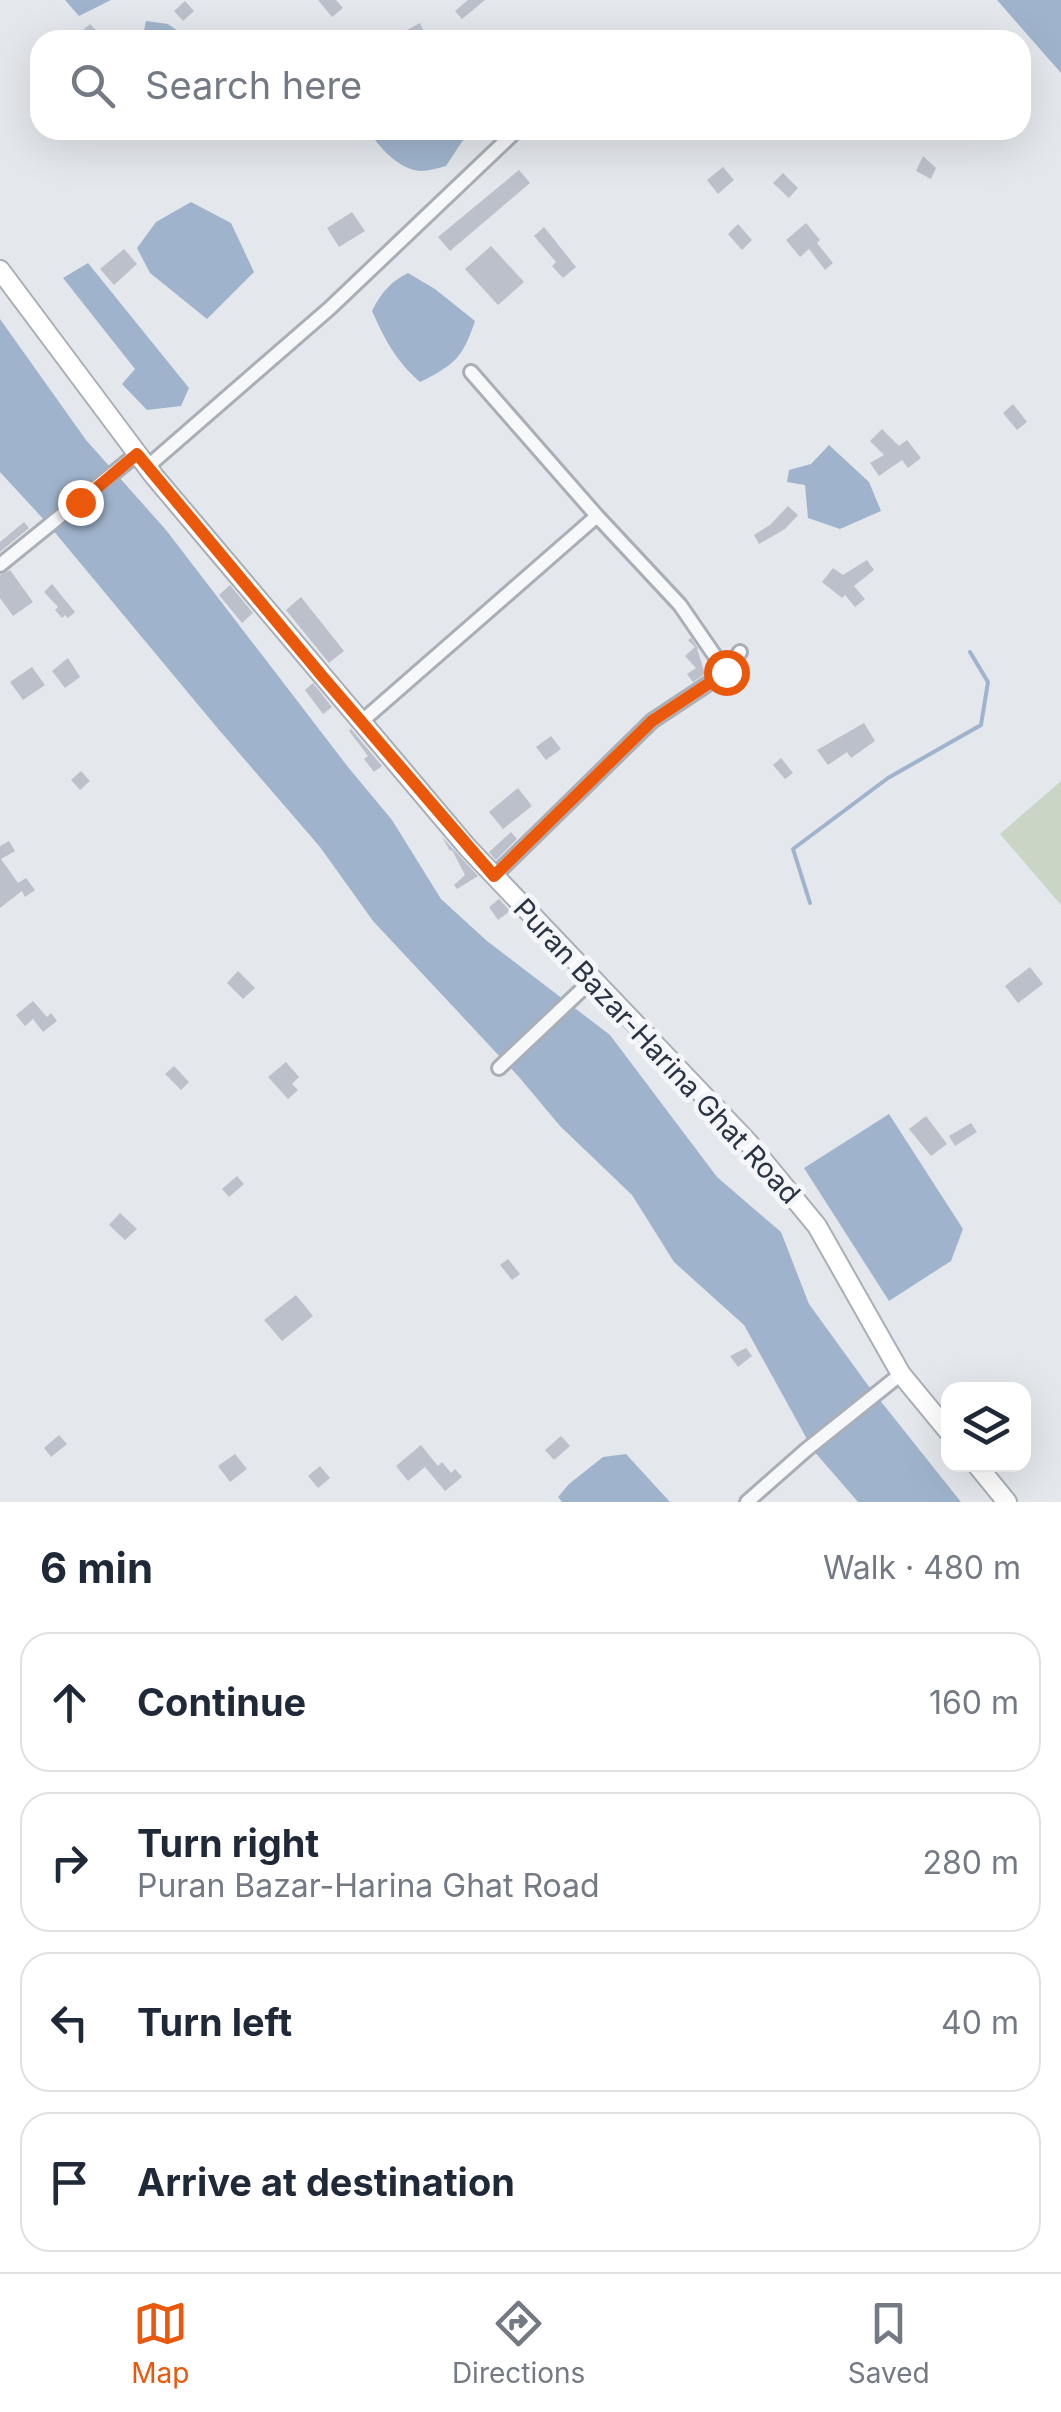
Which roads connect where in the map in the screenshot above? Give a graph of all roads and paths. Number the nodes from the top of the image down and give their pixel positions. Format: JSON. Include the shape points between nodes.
{"nodes":[{"id":1,"x":506,"y":140,"type":"edge"},
{"id":2,"x":0,"y":270,"type":"edge"},
{"id":3,"x":472,"y":372,"type":"dead end"},
{"id":4,"x":142,"y":460,"type":"junction"},
{"id":5,"x":597,"y":516,"type":"junction"},
{"id":6,"x":0,"y":565,"type":"edge"},
{"id":7,"x":740,"y":652,"type":"dead end"},
{"id":8,"x":726,"y":672,"type":"junction"},
{"id":9,"x":361,"y":722,"type":"junction"},
{"id":10,"x":494,"y":876,"type":"junction"},
{"id":11,"x":592,"y":980,"type":"junction"},
{"id":12,"x":499,"y":1068,"type":"dead end"},
{"id":13,"x":901,"y":1374,"type":"junction"},
{"id":14,"x":941,"y":1423,"type":"edge"},
{"id":15,"x":983,"y":1472,"type":"edge"},
{"id":16,"x":747,"y":1502,"type":"edge"},
{"id":17,"x":1007,"y":1502,"type":"edge"}],
"edges":[{"from":1,"to":4,"type":"street","via":[[330,308]]},
{"from":2,"to":4,"type":"main road","name":"Puran Bazar-Harina Ghat Road"},
{"from":3,"to":5,"type":"street"},
{"from":4,"to":6,"type":"street"},
{"from":4,"to":9,"type":"main road","name":"Puran Bazar-Harina Ghat Road"},
{"from":5,"to":8,"type":"street","via":[[680,605]]},
{"from":5,"to":9,"type":"street"},
{"from":7,"to":8,"type":"street"},
{"from":8,"to":10,"type":"street","via":[[652,721]]},
{"from":9,"to":10,"type":"main road","name":"Puran Bazar-Harina Ghat Road"},
{"from":10,"to":11,"type":"main road","name":"Puran Bazar-Harina Ghat Road"},
{"from":11,"to":12,"type":"street"},
{"from":11,"to":13,"type":"main road","name":"Puran Bazar-Harina Ghat Road","via":[[747,1141],[817,1226]]},
{"from":13,"to":14,"type":"main road","name":"Puran Bazar-Harina Ghat Road"},
{"from":13,"to":16,"type":"street"},
{"from":15,"to":17,"type":"main road"}]}
